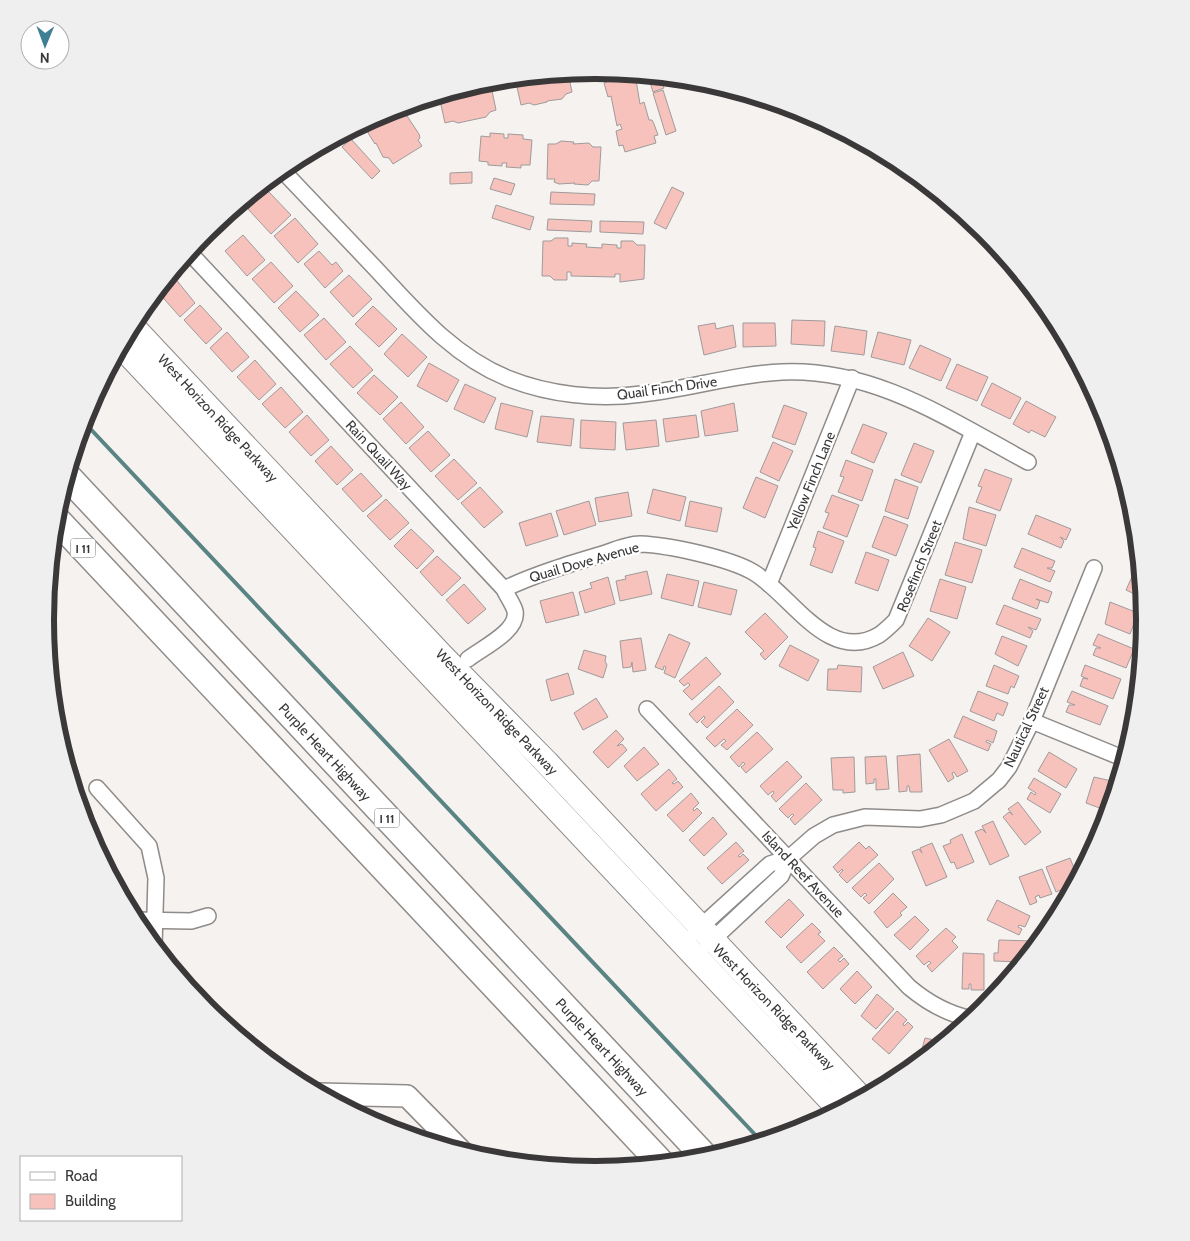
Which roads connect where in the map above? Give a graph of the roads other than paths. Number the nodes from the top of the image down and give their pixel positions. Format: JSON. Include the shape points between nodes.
{"nodes":[{"id":1,"x":287,"y":175,"type":"edge"},
{"id":2,"x":194,"y":257,"type":"edge"},
{"id":3,"x":137,"y":332,"type":"edge"},
{"id":4,"x":126,"y":351,"type":"edge"},
{"id":5,"x":852,"y":378,"type":"junction"},
{"id":6,"x":973,"y":432,"type":"junction"},
{"id":7,"x":1028,"y":462,"type":"dead end"},
{"id":8,"x":72,"y":481,"type":"edge"},
{"id":9,"x":62,"y":526,"type":"edge"},
{"id":10,"x":1094,"y":568,"type":"dead end"},
{"id":11,"x":769,"y":584,"type":"junction"},
{"id":12,"x":504,"y":589,"type":"junction"},
{"id":13,"x":820,"y":631,"type":"joint"},
{"id":14,"x":463,"y":665,"type":"junction"},
{"id":15,"x":647,"y":709,"type":"dead end"},
{"id":16,"x":472,"y":721,"type":"junction"},
{"id":17,"x":1032,"y":721,"type":"junction"},
{"id":18,"x":1119,"y":757,"type":"edge"},
{"id":19,"x":97,"y":788,"type":"dead end"},
{"id":20,"x":788,"y":858,"type":"junction"},
{"id":21,"x":208,"y":916,"type":"dead end"},
{"id":22,"x":144,"y":920,"type":"edge"},
{"id":23,"x":154,"y":920,"type":"junction"},
{"id":24,"x":154,"y":933,"type":"edge"},
{"id":25,"x":697,"y":942,"type":"junction"},
{"id":26,"x":963,"y":1017,"type":"edge"},
{"id":27,"x":857,"y":1094,"type":"edge"},
{"id":28,"x":336,"y":1095,"type":"edge"},
{"id":29,"x":836,"y":1105,"type":"edge"},
{"id":30,"x":452,"y":1142,"type":"edge"},
{"id":31,"x":699,"y":1151,"type":"edge"},
{"id":32,"x":656,"y":1158,"type":"edge"}],
"edges":[{"from":1,"to":5,"type":"street","name":"Quail Finch Drive","via":[[437,333],[473,360],[507,378],[555,392],[600,397],[642,394],[782,372]]},
{"from":2,"to":12,"type":"street","name":"Rain Quail Way"},
{"from":3,"to":14,"type":"main road","name":"West Horizon Ridge Parkway","via":[[441,655]]},
{"from":4,"to":16,"type":"main road","name":"West Horizon Ridge Parkway"},
{"from":5,"to":6,"type":"street","name":"Quail Finch Drive","via":[[911,399]]},
{"from":5,"to":11,"type":"street","name":"Yellow Finch Lane"},
{"from":6,"to":7,"type":"street","name":"Quail Finch Drive"},
{"from":6,"to":13,"type":"street","name":"Rosefinch Street","via":[[896,620],[879,635],[858,641],[840,641]]},
{"from":8,"to":31,"type":"highway","name":"Purple Heart Highway","number":"I 11"},
{"from":9,"to":32,"type":"highway","number":"I 11"},
{"from":10,"to":17,"type":"street","name":"Nautical Street"},
{"from":11,"to":12,"type":"street","name":"Quail Dove Avenue","via":[[740,564],[662,546],[638,544],[532,576]]},
{"from":11,"to":13,"type":"street","name":"Quail Dove Avenue"},
{"from":12,"to":14,"type":"street","name":"Rain Quail Way","via":[[514,611],[510,630]]},
{"from":14,"to":16,"type":"main road","via":[[456,685]]},
{"from":14,"to":25,"type":"main road","name":"West Horizon Ridge Parkway"},
{"from":15,"to":20,"type":"street","name":"Island Reef Avenue"},
{"from":16,"to":25,"type":"main road","name":"West Horizon Ridge Parkway"},
{"from":17,"to":18,"type":"street"},
{"from":17,"to":20,"type":"street","name":"Nautical Street","via":[[1009,767],[974,801],[950,812],[920,819],[866,817],[833,825]]},
{"from":19,"to":23,"type":"street","via":[[149,846],[156,878]]},
{"from":20,"to":25,"type":"street","name":"Nautical Street","via":[[781,876]]},
{"from":20,"to":26,"type":"street","name":"Island Reef Avenue","via":[[908,987],[944,1011]]},
{"from":21,"to":23,"type":"street","via":[[191,922]]},
{"from":22,"to":23,"type":"street"},
{"from":23,"to":24,"type":"street"},
{"from":25,"to":27,"type":"main road","name":"West Horizon Ridge Parkway"},
{"from":25,"to":29,"type":"main road","name":"West Horizon Ridge Parkway"},
{"from":28,"to":30,"type":"street","via":[[407,1096]]}]}
